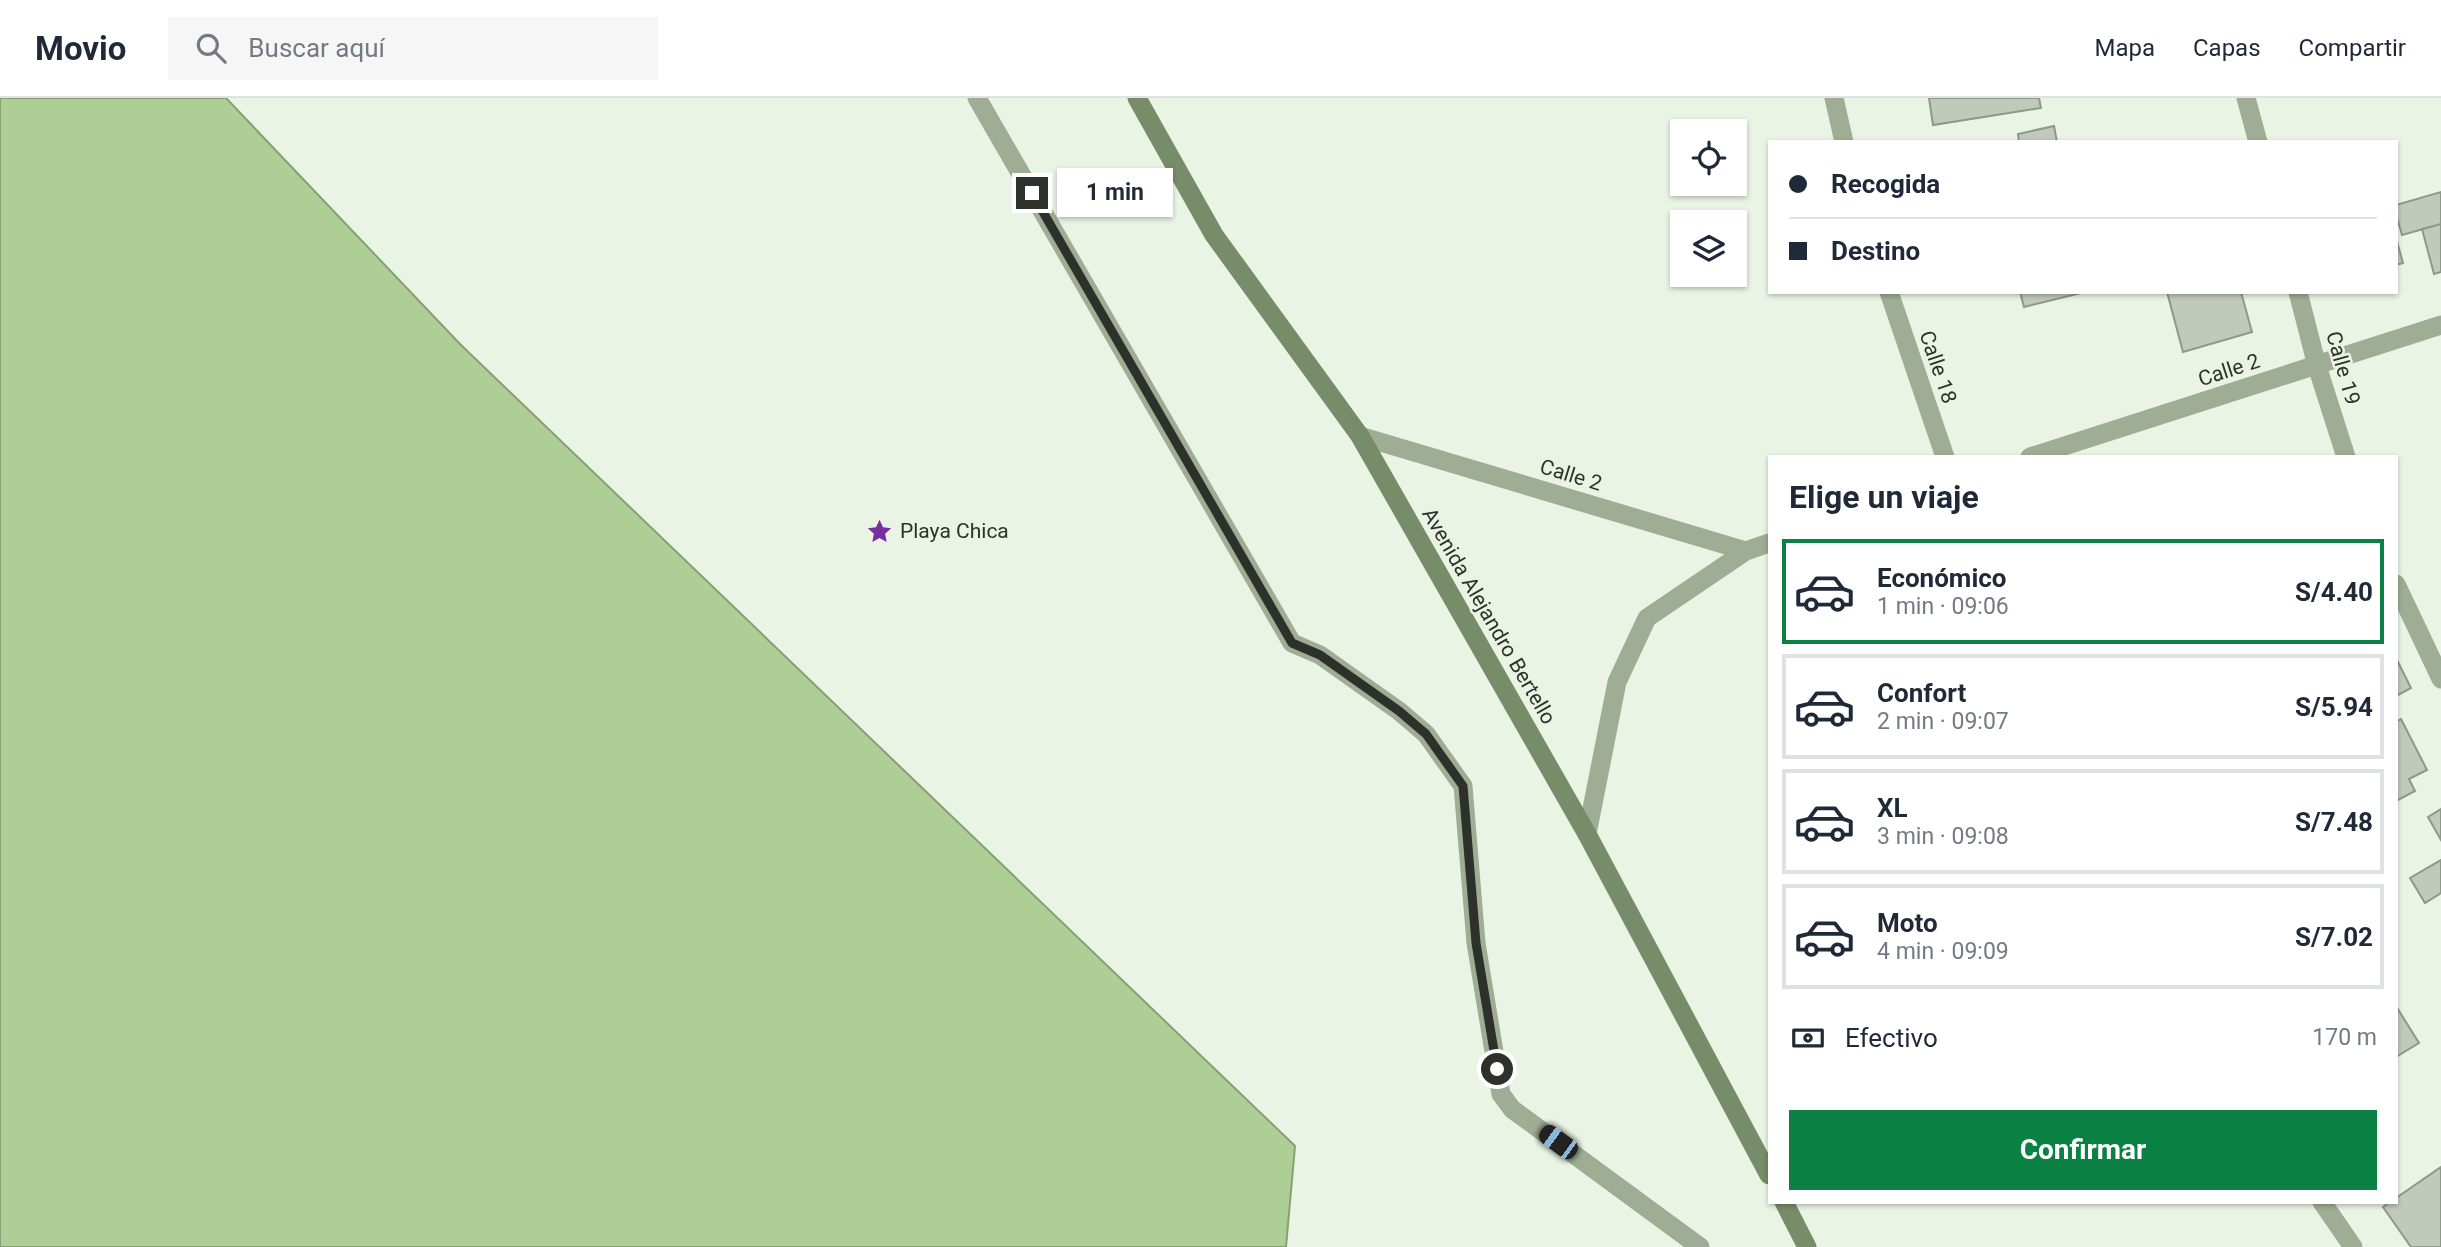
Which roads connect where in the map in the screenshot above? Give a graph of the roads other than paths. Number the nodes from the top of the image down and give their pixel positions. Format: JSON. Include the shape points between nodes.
{"nodes":[{"id":1,"x":977,"y":98,"type":"edge"},
{"id":2,"x":1137,"y":98,"type":"edge"},
{"id":3,"x":1834,"y":98,"type":"edge"},
{"id":4,"x":2246,"y":98,"type":"edge"},
{"id":5,"x":1844,"y":140,"type":"edge"},
{"id":6,"x":2257,"y":140,"type":"edge"},
{"id":7,"x":1890,"y":294,"type":"edge"},
{"id":8,"x":2299,"y":294,"type":"edge"},
{"id":9,"x":2441,"y":325,"type":"edge"},
{"id":10,"x":2317,"y":366,"type":"junction"},
{"id":11,"x":1360,"y":436,"type":"junction"},
{"id":12,"x":1944,"y":455,"type":"edge"},
{"id":13,"x":2036,"y":455,"type":"edge"},
{"id":14,"x":2345,"y":455,"type":"edge"},
{"id":15,"x":1768,"y":543,"type":"edge"},
{"id":16,"x":1746,"y":551,"type":"junction"},
{"id":17,"x":2398,"y":588,"type":"edge"},
{"id":18,"x":2441,"y":679,"type":"edge"},
{"id":19,"x":1587,"y":834,"type":"junction"},
{"id":20,"x":1768,"y":1173,"type":"edge"},
{"id":21,"x":1785,"y":1204,"type":"edge"},
{"id":22,"x":2323,"y":1204,"type":"edge"},
{"id":23,"x":1700,"y":1247,"type":"edge"},
{"id":24,"x":1807,"y":1247,"type":"edge"},
{"id":25,"x":2353,"y":1247,"type":"edge"}],
"edges":[{"from":1,"to":23,"type":"street","via":[[1292,643],[1320,655],[1399,711],[1426,734],[1463,786],[1476,943],[1501,1094],[1512,1109]]},
{"from":2,"to":11,"type":"main road","name":"Avenida Alejandro Bertello","via":[[1214,235]]},
{"from":3,"to":5,"type":"street"},
{"from":4,"to":6,"type":"street"},
{"from":7,"to":12,"type":"street","name":"Calle 18"},
{"from":8,"to":10,"type":"street","name":"Calle 19"},
{"from":9,"to":10,"type":"street","name":"Calle 2"},
{"from":10,"to":13,"type":"street","name":"Calle 2"},
{"from":10,"to":14,"type":"street","name":"Calle 19"},
{"from":11,"to":16,"type":"street","name":"Calle 2"},
{"from":11,"to":19,"type":"main road","name":"Avenida Alejandro Bertello"},
{"from":15,"to":16,"type":"street"},
{"from":16,"to":19,"type":"street","via":[[1647,618],[1617,682]]},
{"from":17,"to":18,"type":"street"},
{"from":19,"to":20,"type":"main road","name":"Avenida Alejandro Bertello"},
{"from":21,"to":24,"type":"main road"},
{"from":22,"to":25,"type":"street"}]}
